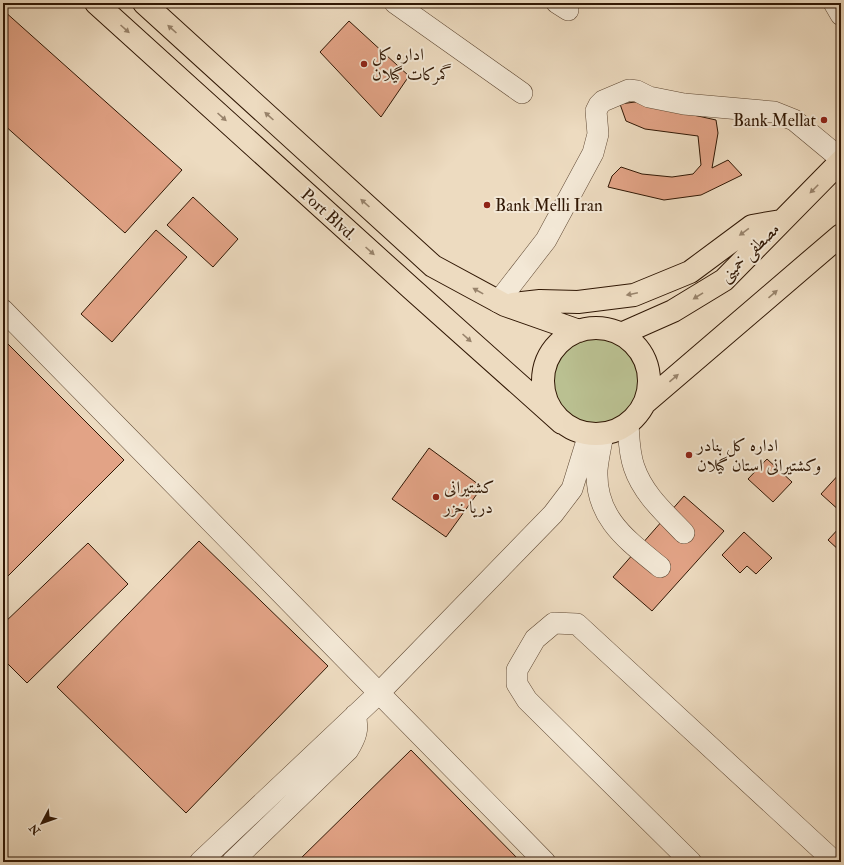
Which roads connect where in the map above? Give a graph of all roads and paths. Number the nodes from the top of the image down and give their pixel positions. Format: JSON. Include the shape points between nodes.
{"nodes":[{"id":1,"x":96,"y":3,"type":"edge"},
{"id":2,"x":144,"y":3,"type":"edge"},
{"id":3,"x":395,"y":3,"type":"edge"},
{"id":4,"x":834,"y":3,"type":"edge"},
{"id":5,"x":841,"y":15,"type":"edge"},
{"id":6,"x":522,"y":93,"type":"dead end"},
{"id":7,"x":841,"y":160,"type":"edge"},
{"id":8,"x":781,"y":221,"type":"junction"},
{"id":9,"x":841,"y":235,"type":"edge"},
{"id":10,"x":502,"y":304,"type":"junction"},
{"id":11,"x":3,"y":310,"type":"edge"},
{"id":12,"x":580,"y":331,"type":"junction"},
{"id":13,"x":621,"y":334,"type":"junction"},
{"id":14,"x":645,"y":403,"type":"junction"},
{"id":15,"x":562,"y":423,"type":"junction"},
{"id":16,"x":628,"y":424,"type":"junction"},
{"id":17,"x":596,"y":434,"type":"junction"},
{"id":18,"x":684,"y":533,"type":"dead end"},
{"id":19,"x":660,"y":567,"type":"dead end"},
{"id":20,"x":378,"y":694,"type":"junction"},
{"id":21,"x":355,"y":714,"type":"junction"},
{"id":22,"x":200,"y":862,"type":"edge"},
{"id":23,"x":232,"y":862,"type":"edge"},
{"id":24,"x":545,"y":862,"type":"edge"},
{"id":25,"x":691,"y":862,"type":"edge"},
{"id":26,"x":835,"y":862,"type":"edge"}],
"edges":[{"from":1,"to":15,"type":"main road","name":"Port Blvd.","one_way":true},
{"from":10,"to":2,"type":"main road","name":"Port Blvd.","one_way":true,"via":[[433,266]]},
{"from":3,"to":6,"type":"street"},
{"from":4,"to":5,"type":"street"},
{"from":7,"to":8,"type":"main road","name":"مصطفی خمینی","one_way":true},
{"from":7,"to":10,"type":"street","via":[[794,120],[774,112],[684,104],[629,90],[603,101],[596,111],[598,134],[593,153],[546,240]]},
{"from":8,"to":10,"type":"main road","one_way":true,"via":[[752,226],[690,272],[634,295],[578,302]]},
{"from":8,"to":13,"type":"main road","name":"مصطفی خمینی","one_way":true,"via":[[724,280],[673,311]]},
{"from":14,"to":9,"type":"main road","one_way":true},
{"from":10,"to":12,"type":"main road","name":"Port Blvd."},
{"from":11,"to":20,"type":"street"},
{"from":12,"to":13,"type":"main road","via":[[593,328],[607,329]]},
{"from":12,"to":15,"type":"main road","via":[[556,346],[548,358],[544,372],[547,401]]},
{"from":13,"to":14,"type":"main road","via":[[641,352],[647,364],[650,377]]},
{"from":14,"to":16,"type":"main road","via":[[638,415]]},
{"from":15,"to":17,"type":"main road","via":[[576,430]]},
{"from":16,"to":17,"type":"main road","via":[[616,430]]},
{"from":16,"to":18,"type":"street","via":[[633,466],[642,484],[654,502]]},
{"from":17,"to":19,"type":"street","via":[[598,496],[612,524]]},
{"from":17,"to":20,"type":"street","via":[[572,489],[553,514]]},
{"from":20,"to":21,"type":"street"},
{"from":20,"to":24,"type":"street"},
{"from":21,"to":22,"type":"street"},
{"from":21,"to":23,"type":"street","via":[[358,726],[356,738],[348,750]]},
{"from":25,"to":26,"type":"street","via":[[527,700],[517,684],[517,670],[535,639],[554,623],[577,624]]}]}
